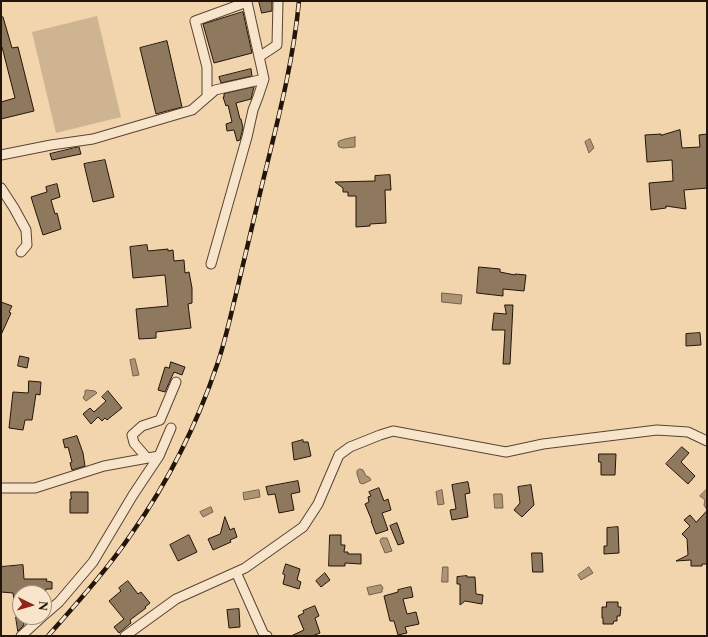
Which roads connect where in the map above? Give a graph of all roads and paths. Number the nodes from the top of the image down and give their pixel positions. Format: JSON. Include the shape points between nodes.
{"nodes":[{"id":1,"x":278,"y":1,"type":"edge"},
{"id":2,"x":259,"y":57,"type":"junction"},
{"id":3,"x":264,"y":79,"type":"junction"},
{"id":4,"x":207,"y":97,"type":"junction"},
{"id":5,"x":1,"y":155,"type":"edge"},
{"id":6,"x":1,"y":188,"type":"edge"},
{"id":7,"x":20,"y":252,"type":"dead end"},
{"id":8,"x":211,"y":264,"type":"dead end"},
{"id":9,"x":176,"y":382,"type":"dead end"},
{"id":10,"x":171,"y":428,"type":"dead end"},
{"id":11,"x":707,"y":441,"type":"edge"},
{"id":12,"x":159,"y":456,"type":"junction"},
{"id":13,"x":147,"y":458,"type":"junction"},
{"id":14,"x":1,"y":488,"type":"edge"},
{"id":15,"x":236,"y":572,"type":"junction"},
{"id":16,"x":52,"y":608,"type":"edge"},
{"id":17,"x":33,"y":625,"type":"edge"},
{"id":18,"x":21,"y":636,"type":"edge"},
{"id":19,"x":125,"y":636,"type":"edge"},
{"id":20,"x":267,"y":636,"type":"edge"}],
"edges":[{"from":1,"to":2,"type":"street","via":[[277,45]]},
{"from":2,"to":3,"type":"street"},
{"from":2,"to":4,"type":"street","via":[[247,2],[195,21],[208,67]]},
{"from":3,"to":4,"type":"street","via":[[215,90]]},
{"from":3,"to":8,"type":"street","via":[[253,110]]},
{"from":4,"to":5,"type":"street","via":[[192,110],[93,139]]},
{"from":6,"to":7,"type":"street","via":[[26,230],[27,245]]},
{"from":9,"to":13,"type":"street","via":[[160,420],[142,426],[132,435],[134,443]]},
{"from":10,"to":12,"type":"street"},
{"from":11,"to":15,"type":"street","via":[[688,432],[657,430],[543,444],[506,452],[393,431],[380,434],[350,447],[339,455],[318,504],[303,527]]},
{"from":12,"to":13,"type":"street"},
{"from":12,"to":16,"type":"street","via":[[132,495],[93,562]]},
{"from":13,"to":14,"type":"street","via":[[104,466],[35,488]]},
{"from":15,"to":19,"type":"street","via":[[176,599]]},
{"from":15,"to":20,"type":"street","via":[[264,635]]},
{"from":17,"to":18,"type":"street"}]}
